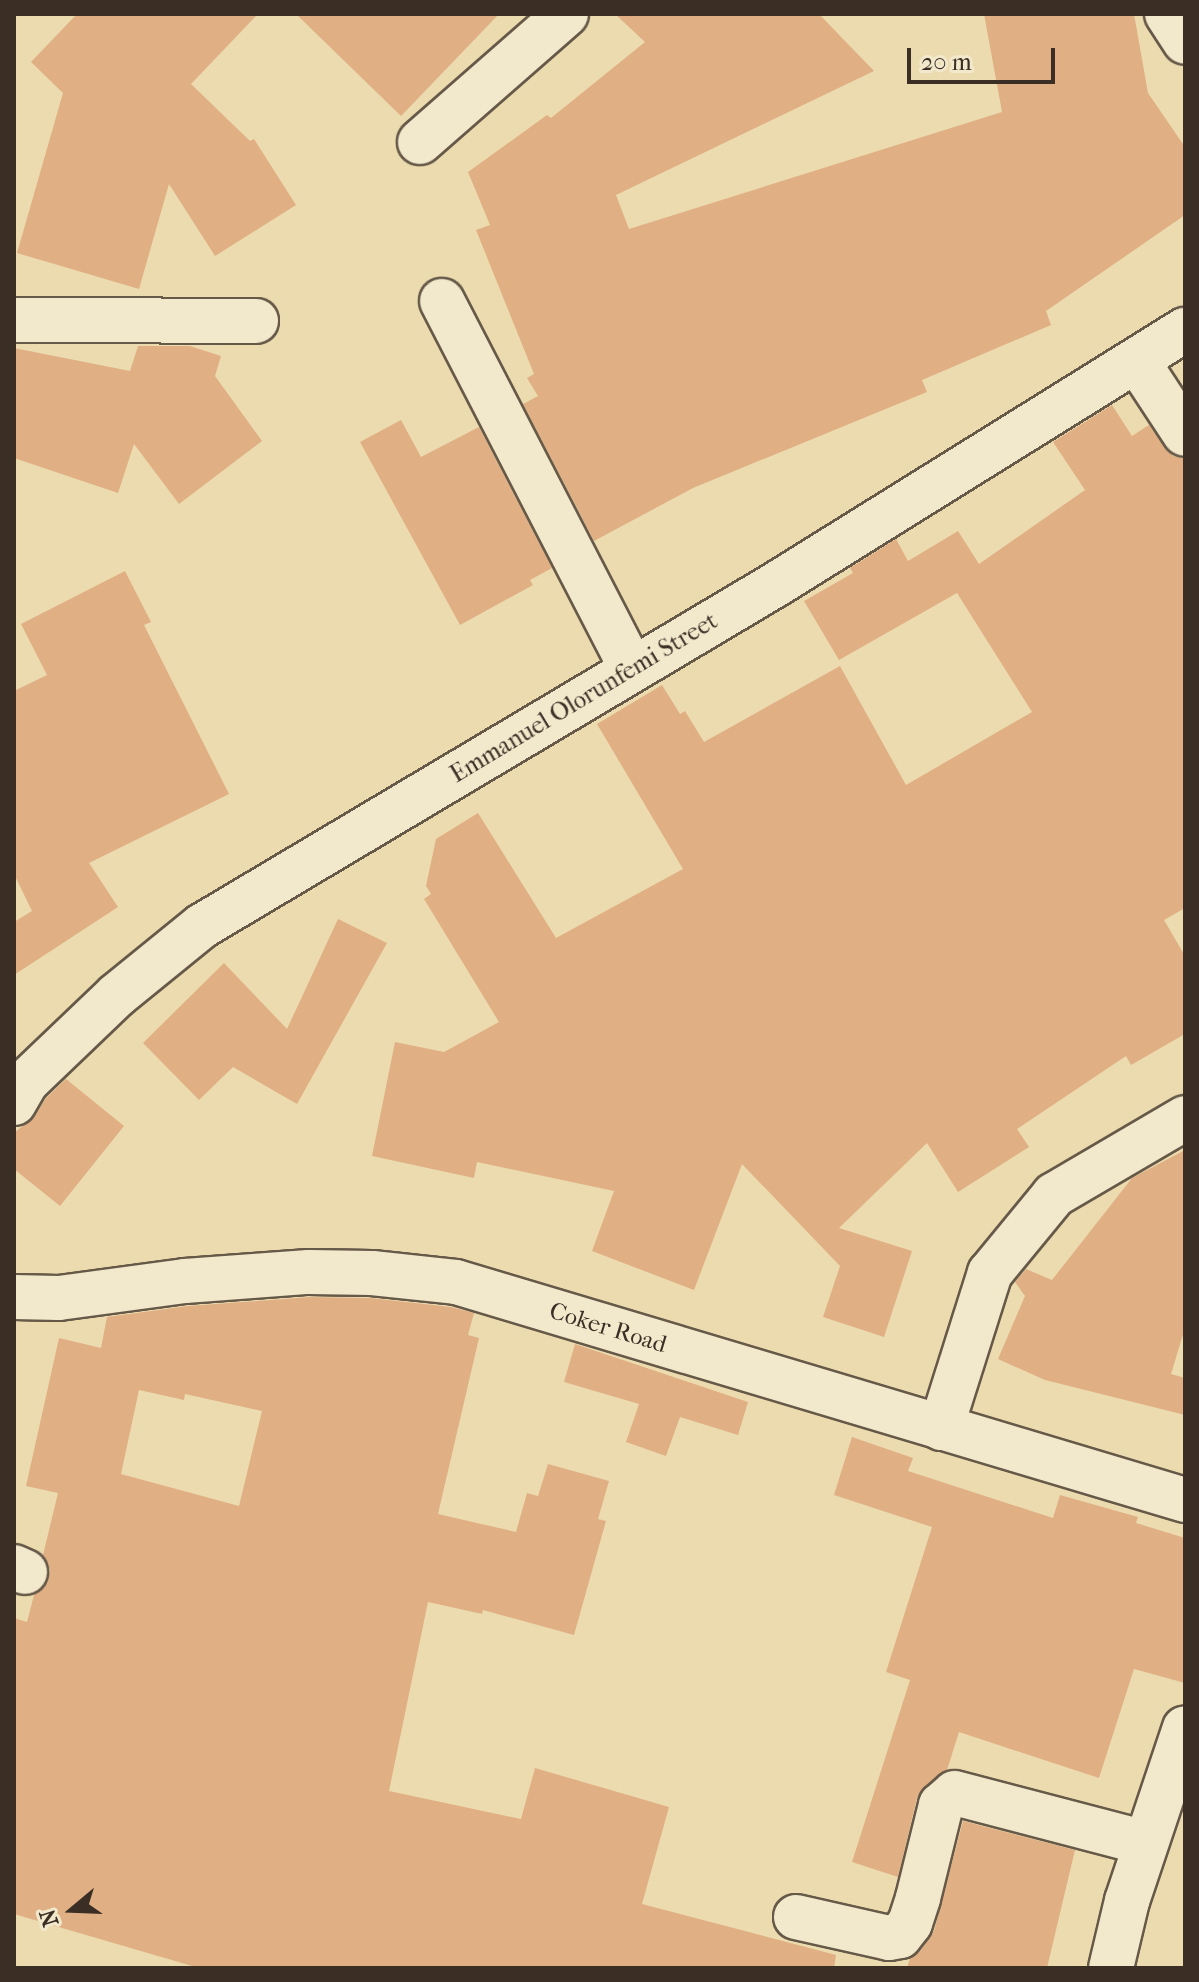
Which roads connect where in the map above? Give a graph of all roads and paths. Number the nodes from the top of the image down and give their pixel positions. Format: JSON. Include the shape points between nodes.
{"nodes":[{"id":1,"x":566,"y":14,"type":"edge"},
{"id":2,"x":1167,"y":14,"type":"edge"},
{"id":3,"x":1185,"y":42,"type":"edge"},
{"id":4,"x":420,"y":142,"type":"dead end"},
{"id":5,"x":442,"y":301,"type":"dead end"},
{"id":6,"x":14,"y":320,"type":"edge"},
{"id":7,"x":256,"y":321,"type":"dead end"},
{"id":8,"x":1185,"y":330,"type":"edge"},
{"id":9,"x":1137,"y":361,"type":"junction"},
{"id":10,"x":1185,"y":434,"type":"edge"},
{"id":11,"x":632,"y":669,"type":"junction"},
{"id":12,"x":14,"y":1103,"type":"edge"},
{"id":13,"x":1185,"y":1118,"type":"edge"},
{"id":14,"x":14,"y":1297,"type":"edge"},
{"id":15,"x":941,"y":1428,"type":"junction"},
{"id":16,"x":1185,"y":1500,"type":"edge"},
{"id":17,"x":1185,"y":1728,"type":"edge"},
{"id":18,"x":1145,"y":1843,"type":"junction"},
{"id":19,"x":796,"y":1917,"type":"dead end"},
{"id":20,"x":1111,"y":1968,"type":"edge"}],
"edges":[{"from":1,"to":4,"type":"street"},
{"from":2,"to":3,"type":"street"},
{"from":5,"to":11,"type":"street"},
{"from":6,"to":7,"type":"street"},
{"from":8,"to":9,"type":"street","name":"Emmanuel Olorunfemi Street"},
{"from":9,"to":10,"type":"street"},
{"from":9,"to":11,"type":"street","name":"Emmanuel Olorunfemi Street"},
{"from":11,"to":12,"type":"street","name":"Emmanuel Olorunfemi Street","via":[[202,926],[117,995],[26,1082]]},
{"from":13,"to":15,"type":"street","via":[[1054,1195],[990,1273]]},
{"from":14,"to":15,"type":"street","name":"Coker Road","via":[[59,1298],[309,1272],[456,1282]]},
{"from":15,"to":16,"type":"street","name":"Coker Road"},
{"from":17,"to":18,"type":"street"},
{"from":18,"to":19,"type":"street","via":[[955,1793],[941,1805],[918,1898],[900,1936]]},
{"from":18,"to":20,"type":"street"}]}
